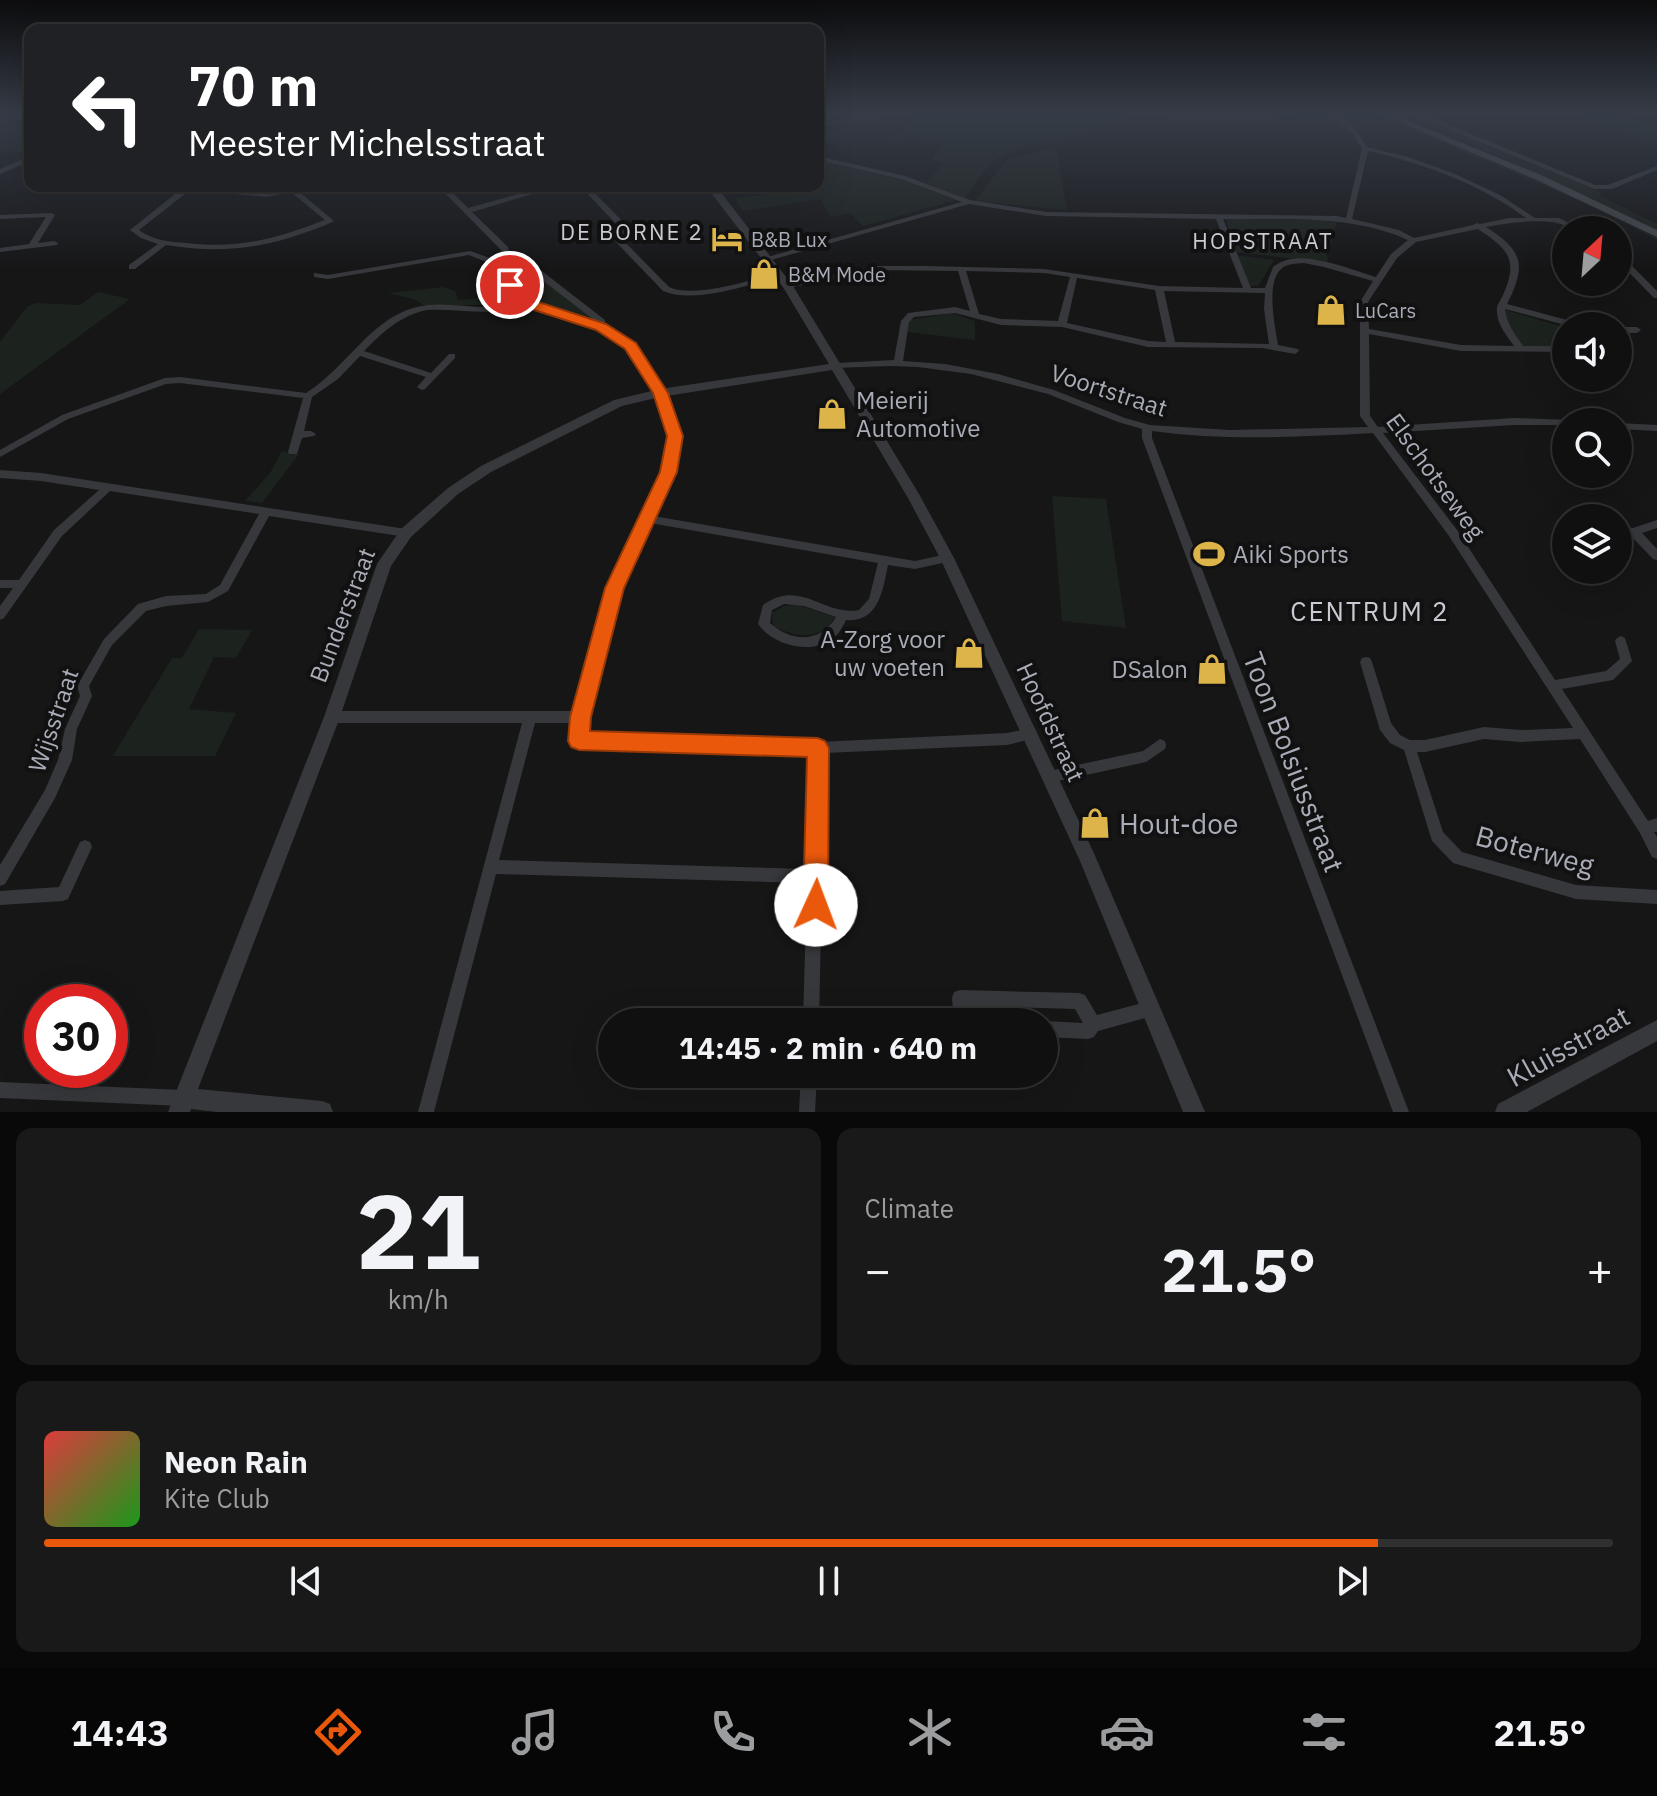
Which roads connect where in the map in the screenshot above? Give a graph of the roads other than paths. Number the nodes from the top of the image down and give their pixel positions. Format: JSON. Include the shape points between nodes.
{"nodes":[{"id":1,"x":849,"y":165,"type":"edge"},
{"id":2,"x":1361,"y":165,"type":"edge"},
{"id":3,"x":1423,"y":165,"type":"edge"},
{"id":4,"x":1509,"y":165,"type":"edge"},
{"id":5,"x":1540,"y":165,"type":"edge"},
{"id":6,"x":1657,"y":168,"type":"edge"},
{"id":7,"x":183,"y":192,"type":"edge"},
{"id":8,"x":227,"y":192,"type":"edge"},
{"id":9,"x":279,"y":192,"type":"edge"},
{"id":10,"x":295,"y":192,"type":"edge"},
{"id":11,"x":448,"y":192,"type":"edge"},
{"id":12,"x":534,"y":192,"type":"edge"},
{"id":13,"x":590,"y":192,"type":"edge"},
{"id":14,"x":716,"y":192,"type":"edge"},
{"id":15,"x":969,"y":202,"type":"junction"},
{"id":16,"x":467,"y":211,"type":"junction"},
{"id":17,"x":0,"y":217,"type":"edge"},
{"id":18,"x":1219,"y":217,"type":"junction"},
{"id":19,"x":1349,"y":219,"type":"junction"},
{"id":20,"x":1532,"y":219,"type":"junction"},
{"id":21,"x":1552,"y":220,"type":"edge"},
{"id":22,"x":1477,"y":225,"type":"junction"},
{"id":23,"x":1657,"y":234,"type":"edge"},
{"id":24,"x":1413,"y":240,"type":"junction"},
{"id":25,"x":54,"y":243,"type":"dead end"},
{"id":26,"x":164,"y":243,"type":"junction"},
{"id":27,"x":32,"y":246,"type":"junction"},
{"id":28,"x":0,"y":250,"type":"edge"},
{"id":29,"x":768,"y":258,"type":"junction"},
{"id":30,"x":507,"y":262,"type":"junction"},
{"id":31,"x":132,"y":267,"type":"dead end"},
{"id":32,"x":961,"y":269,"type":"junction"},
{"id":33,"x":1632,"y":271,"type":"edge"},
{"id":34,"x":317,"y":275,"type":"dead end"},
{"id":35,"x":780,"y":275,"type":"junction"},
{"id":36,"x":1074,"y":276,"type":"junction"},
{"id":37,"x":1378,"y":280,"type":"junction"},
{"id":38,"x":788,"y":286,"type":"junction"},
{"id":39,"x":1159,"y":288,"type":"junction"},
{"id":40,"x":1248,"y":290,"type":"junction"},
{"id":41,"x":1267,"y":291,"type":"junction"},
{"id":42,"x":1657,"y":296,"type":"edge"},
{"id":43,"x":524,"y":302,"type":"junction"},
{"id":44,"x":1501,"y":305,"type":"junction"},
{"id":45,"x":975,"y":315,"type":"junction"},
{"id":46,"x":1552,"y":319,"type":"edge"},
{"id":47,"x":1062,"y":324,"type":"junction"},
{"id":48,"x":601,"y":327,"type":"junction"},
{"id":49,"x":1632,"y":330,"type":"edge"},
{"id":50,"x":1637,"y":330,"type":"dead end"},
{"id":51,"x":1364,"y":331,"type":"junction"},
{"id":52,"x":1171,"y":345,"type":"junction"},
{"id":53,"x":1274,"y":346,"type":"junction"},
{"id":54,"x":1519,"y":347,"type":"junction"},
{"id":55,"x":1552,"y":348,"type":"edge"},
{"id":56,"x":1295,"y":351,"type":"dead end"},
{"id":57,"x":357,"y":352,"type":"junction"},
{"id":58,"x":452,"y":356,"type":"dead end"},
{"id":59,"x":898,"y":362,"type":"junction"},
{"id":60,"x":836,"y":366,"type":"junction"},
{"id":61,"x":433,"y":376,"type":"junction"},
{"id":62,"x":422,"y":387,"type":"dead end"},
{"id":63,"x":660,"y":393,"type":"junction"},
{"id":64,"x":308,"y":396,"type":"junction"},
{"id":65,"x":1552,"y":422,"type":"edge"},
{"id":66,"x":1632,"y":427,"type":"edge"},
{"id":67,"x":1147,"y":428,"type":"junction"},
{"id":68,"x":1657,"y":428,"type":"edge"},
{"id":69,"x":1373,"y":430,"type":"junction"},
{"id":70,"x":311,"y":434,"type":"dead end"},
{"id":71,"x":298,"y":435,"type":"junction"},
{"id":72,"x":293,"y":452,"type":"dead end"},
{"id":73,"x":0,"y":454,"type":"edge"},
{"id":74,"x":0,"y":474,"type":"edge"},
{"id":75,"x":107,"y":488,"type":"junction"},
{"id":76,"x":266,"y":512,"type":"junction"},
{"id":77,"x":647,"y":519,"type":"junction"},
{"id":78,"x":1657,"y":524,"type":"edge"},
{"id":79,"x":1634,"y":532,"type":"joint"},
{"id":80,"x":406,"y":533,"type":"junction"},
{"id":81,"x":1657,"y":556,"type":"edge"},
{"id":82,"x":947,"y":558,"type":"junction"},
{"id":83,"x":884,"y":559,"type":"junction"},
{"id":84,"x":0,"y":584,"type":"edge"},
{"id":85,"x":23,"y":584,"type":"junction"},
{"id":86,"x":0,"y":615,"type":"edge"},
{"id":87,"x":843,"y":615,"type":"junction"},
{"id":88,"x":1621,"y":641,"type":"dead end"},
{"id":89,"x":1366,"y":662,"type":"dead end"},
{"id":90,"x":1551,"y":686,"type":"junction"},
{"id":91,"x":530,"y":716,"type":"junction"},
{"id":92,"x":332,"y":717,"type":"junction"},
{"id":93,"x":580,"y":717,"type":"junction"},
{"id":94,"x":1582,"y":733,"type":"junction"},
{"id":95,"x":1031,"y":734,"type":"junction"},
{"id":96,"x":1160,"y":745,"type":"dead end"},
{"id":97,"x":1409,"y":746,"type":"junction"},
{"id":98,"x":818,"y":748,"type":"junction"},
{"id":99,"x":1049,"y":777,"type":"junction"},
{"id":100,"x":1651,"y":827,"type":"edge"},
{"id":101,"x":85,"y":847,"type":"dead end"},
{"id":102,"x":1657,"y":852,"type":"edge"},
{"id":103,"x":492,"y":867,"type":"junction"},
{"id":104,"x":817,"y":876,"type":"junction"},
{"id":105,"x":0,"y":879,"type":"edge"},
{"id":106,"x":1657,"y":897,"type":"edge"},
{"id":107,"x":0,"y":898,"type":"edge"},
{"id":108,"x":812,"y":1008,"type":"edge"},
{"id":109,"x":961,"y":1008,"type":"edge"},
{"id":110,"x":1150,"y":1009,"type":"junction"},
{"id":111,"x":1093,"y":1024,"type":"junction"},
{"id":112,"x":1058,"y":1030,"type":"edge"},
{"id":113,"x":1657,"y":1030,"type":"edge"},
{"id":114,"x":808,"y":1088,"type":"edge"},
{"id":115,"x":0,"y":1090,"type":"edge"},
{"id":116,"x":181,"y":1105,"type":"edge"},
{"id":117,"x":322,"y":1112,"type":"edge"},
{"id":118,"x":426,"y":1112,"type":"edge"},
{"id":119,"x":807,"y":1112,"type":"edge"},
{"id":120,"x":1194,"y":1112,"type":"edge"},
{"id":121,"x":1401,"y":1112,"type":"edge"},
{"id":122,"x":1506,"y":1112,"type":"edge"}],
"edges":[{"from":1,"to":15,"type":"street","via":[[903,177]]},
{"from":2,"to":19,"type":"street"},
{"from":3,"to":20,"type":"street","via":[[1512,203]]},
{"from":4,"to":23,"type":"main road"},
{"from":5,"to":6,"type":"street","via":[[1589,185],[1609,187]]},
{"from":7,"to":26,"type":"street","via":[[134,230]]},
{"from":8,"to":9,"type":"street"},
{"from":10,"to":26,"type":"street","via":[[330,221],[255,247],[219,250]]},
{"from":11,"to":16,"type":"street"},
{"from":12,"to":16,"type":"street"},
{"from":13,"to":35,"type":"street","via":[[623,227],[618,239],[666,289],[696,294]]},
{"from":14,"to":29,"type":"street","name":"Hoofdstraat"},
{"from":15,"to":18,"type":"street","via":[[1057,215]]},
{"from":15,"to":29,"type":"street"},
{"from":16,"to":30,"type":"street","via":[[501,243]]},
{"from":17,"to":27,"type":"street","via":[[51,215]]},
{"from":18,"to":19,"type":"street"},
{"from":18,"to":40,"type":"street"},
{"from":19,"to":24,"type":"street"},
{"from":20,"to":21,"type":"street"},
{"from":20,"to":22,"type":"street"},
{"from":22,"to":24,"type":"street"},
{"from":22,"to":44,"type":"street","via":[[1516,258],[1518,268]]},
{"from":24,"to":37,"type":"street","name":"Elschotseweg"},
{"from":25,"to":27,"type":"street"},
{"from":26,"to":31,"type":"street"},
{"from":27,"to":28,"type":"street"},
{"from":29,"to":35,"type":"street","name":"Hoofdstraat"},
{"from":30,"to":34,"type":"street","via":[[470,253]]},
{"from":30,"to":43,"type":"street","via":[[512,290]]},
{"from":30,"to":48,"type":"street","via":[[525,262],[602,322]]},
{"from":32,"to":36,"type":"street"},
{"from":32,"to":38,"type":"street","via":[[876,268]]},
{"from":32,"to":45,"type":"street"},
{"from":33,"to":42,"type":"street"},
{"from":35,"to":38,"type":"street","name":"Hoofdstraat"},
{"from":36,"to":39,"type":"street"},
{"from":36,"to":47,"type":"street"},
{"from":37,"to":41,"type":"street","via":[[1292,259],[1276,268]]},
{"from":37,"to":51,"type":"street","name":"Elschotseweg","via":[[1364,302]]},
{"from":38,"to":60,"type":"street","name":"Hoofdstraat"},
{"from":39,"to":40,"type":"street"},
{"from":39,"to":52,"type":"street"},
{"from":40,"to":41,"type":"street"},
{"from":41,"to":53,"type":"street"},
{"from":43,"to":48,"type":"street"},
{"from":43,"to":57,"type":"street","via":[[505,309],[415,310]]},
{"from":44,"to":46,"type":"street"},
{"from":44,"to":54,"type":"street","via":[[1504,324]]},
{"from":45,"to":47,"type":"street","via":[[1001,322]]},
{"from":45,"to":59,"type":"street","via":[[955,310],[911,315],[905,321]]},
{"from":47,"to":52,"type":"street"},
{"from":48,"to":63,"type":"street","via":[[631,346]]},
{"from":49,"to":50,"type":"street"},
{"from":51,"to":54,"type":"street","via":[[1461,348]]},
{"from":51,"to":69,"type":"street","name":"Elschotseweg","via":[[1363,405]]},
{"from":52,"to":53,"type":"street"},
{"from":53,"to":56,"type":"street"},
{"from":54,"to":55,"type":"street"},
{"from":57,"to":61,"type":"street"},
{"from":57,"to":64,"type":"street"},
{"from":58,"to":61,"type":"street"},
{"from":59,"to":60,"type":"street","name":"Voortstraat"},
{"from":59,"to":67,"type":"street","name":"Voortstraat","via":[[1005,378]]},
{"from":60,"to":63,"type":"street","name":"Bunderstraat"},
{"from":60,"to":82,"type":"street","name":"Hoofdstraat"},
{"from":61,"to":62,"type":"street"},
{"from":63,"to":77,"type":"street","via":[[675,447]]},
{"from":63,"to":80,"type":"street","name":"Bunderstraat","via":[[618,403],[486,469]]},
{"from":64,"to":71,"type":"street"},
{"from":64,"to":73,"type":"street","via":[[165,381],[65,417]]},
{"from":65,"to":69,"type":"street","name":"Voortstraat"},
{"from":66,"to":68,"type":"street"},
{"from":67,"to":69,"type":"street","name":"Voortstraat","via":[[1251,433]]},
{"from":67,"to":121,"type":"street","name":"Toon Bolsiusstraat"},
{"from":69,"to":90,"type":"street","name":"Elschotseweg","via":[[1453,533]]},
{"from":70,"to":71,"type":"street"},
{"from":71,"to":72,"type":"street"},
{"from":74,"to":75,"type":"street"},
{"from":75,"to":76,"type":"street"},
{"from":75,"to":85,"type":"street","via":[[58,533]]},
{"from":76,"to":80,"type":"street"},
{"from":76,"to":105,"type":"street","name":"Wijsstraat","via":[[224,588],[208,598],[142,607],[108,642],[83,686],[86,696],[55,783]]},
{"from":77,"to":83,"type":"street"},
{"from":77,"to":93,"type":"street","via":[[615,588]]},
{"from":78,"to":79,"type":"street"},
{"from":79,"to":81,"type":"street"},
{"from":80,"to":92,"type":"street","name":"Bunderstraat","via":[[384,564]]},
{"from":82,"to":83,"type":"street","via":[[915,565]]},
{"from":82,"to":95,"type":"street","name":"Hoofdstraat"},
{"from":83,"to":87,"type":"street","via":[[872,604],[856,618]]},
{"from":84,"to":85,"type":"street"},
{"from":85,"to":86,"type":"street"},
{"from":87,"to":87,"type":"street","via":[[782,599],[767,608],[764,624],[780,637],[824,639]]},
{"from":88,"to":90,"type":"street","via":[[1626,661],[1609,676]]},
{"from":89,"to":97,"type":"street","via":[[1385,726]]},
{"from":90,"to":94,"type":"street","name":"Elschotseweg"},
{"from":91,"to":92,"type":"street"},
{"from":91,"to":93,"type":"street"},
{"from":91,"to":103,"type":"street"},
{"from":92,"to":116,"type":"street","name":"Bunderstraat"},
{"from":93,"to":98,"type":"street","via":[[577,736],[583,743]]},
{"from":94,"to":97,"type":"street","via":[[1484,733]]},
{"from":94,"to":100,"type":"street","name":"Elschotseweg"},
{"from":95,"to":98,"type":"street"},
{"from":95,"to":99,"type":"street","name":"Hoofdstraat"},
{"from":96,"to":99,"type":"street","via":[[1146,756]]},
{"from":97,"to":106,"type":"street","name":"Boterweg","via":[[1437,836],[1458,858],[1576,892]]},
{"from":98,"to":104,"type":"street"},
{"from":99,"to":110,"type":"street","name":"Hoofdstraat"},
{"from":100,"to":102,"type":"street","name":"Elschotseweg"},
{"from":101,"to":107,"type":"street","via":[[63,894]]},
{"from":103,"to":104,"type":"street"},
{"from":103,"to":118,"type":"street"},
{"from":104,"to":108,"type":"street"},
{"from":109,"to":111,"type":"street","via":[[960,998],[1079,1001]]},
{"from":110,"to":111,"type":"street"},
{"from":110,"to":120,"type":"street","name":"Hoofdstraat"},
{"from":111,"to":112,"type":"street","via":[[1088,1031]]},
{"from":113,"to":122,"type":"street","name":"Kluisstraat"},
{"from":114,"to":119,"type":"street"},
{"from":115,"to":116,"type":"street"},
{"from":116,"to":117,"type":"street"}]}
